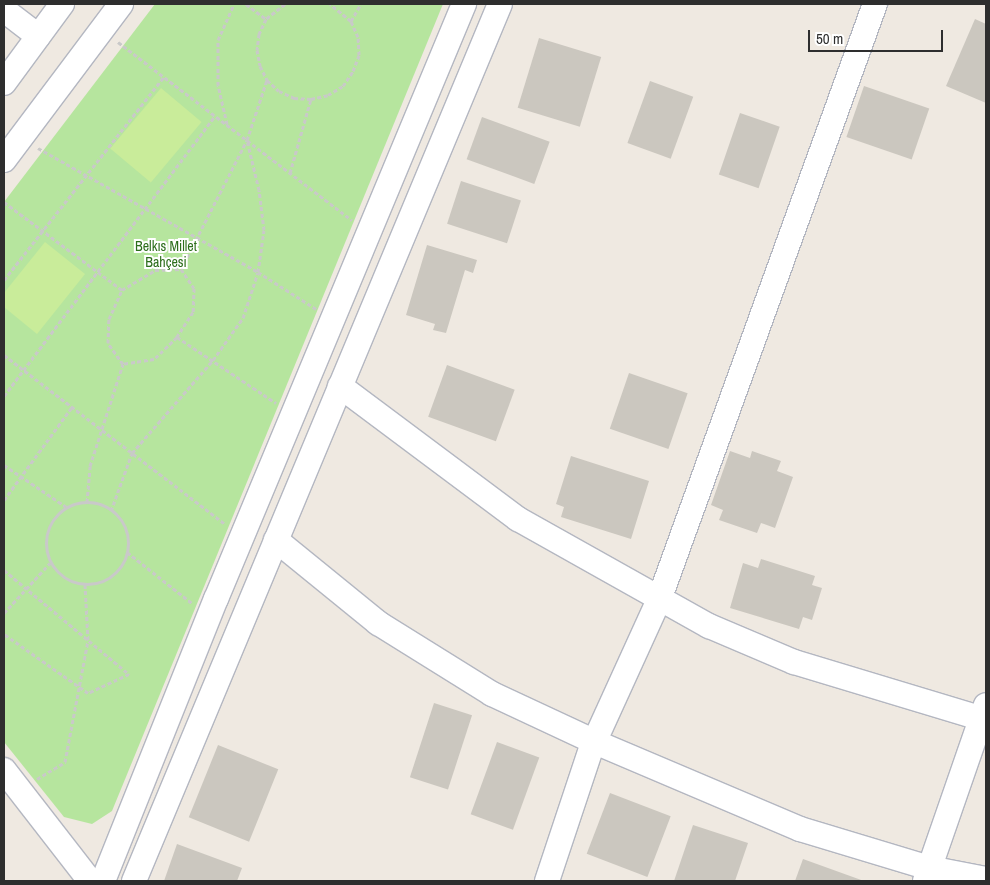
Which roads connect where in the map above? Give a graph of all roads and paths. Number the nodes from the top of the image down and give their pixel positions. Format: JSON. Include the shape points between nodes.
{"nodes":[{"id":1,"x":7,"y":4,"type":"edge"},
{"id":2,"x":62,"y":4,"type":"edge"},
{"id":3,"x":121,"y":4,"type":"edge"},
{"id":4,"x":234,"y":4,"type":"edge"},
{"id":5,"x":246,"y":4,"type":"edge"},
{"id":6,"x":285,"y":4,"type":"edge"},
{"id":7,"x":330,"y":4,"type":"edge"},
{"id":8,"x":360,"y":4,"type":"edge"},
{"id":9,"x":464,"y":4,"type":"edge"},
{"id":10,"x":500,"y":4,"type":"edge"},
{"id":11,"x":876,"y":4,"type":"edge"},
{"id":12,"x":4,"y":10,"type":"edge"},
{"id":13,"x":266,"y":19,"type":"junction"},
{"id":14,"x":351,"y":21,"type":"junction"},
{"id":15,"x":101,"y":29,"type":"junction"},
{"id":16,"x":38,"y":36,"type":"junction"},
{"id":17,"x":164,"y":77,"type":"junction"},
{"id":18,"x":268,"y":80,"type":"junction"},
{"id":19,"x":4,"y":83,"type":"edge"},
{"id":20,"x":311,"y":99,"type":"junction"},
{"id":21,"x":215,"y":116,"type":"junction"},
{"id":22,"x":227,"y":125,"type":"junction"},
{"id":23,"x":21,"y":137,"type":"junction"},
{"id":24,"x":248,"y":140,"type":"junction"},
{"id":25,"x":4,"y":160,"type":"edge"},
{"id":26,"x":290,"y":173,"type":"junction"},
{"id":27,"x":85,"y":176,"type":"junction"},
{"id":28,"x":4,"y":202,"type":"edge"},
{"id":29,"x":145,"y":209,"type":"junction"},
{"id":30,"x":42,"y":231,"type":"junction"},
{"id":31,"x":368,"y":232,"type":"junction"},
{"id":32,"x":197,"y":238,"type":"junction"},
{"id":33,"x":180,"y":269,"type":"junction"},
{"id":34,"x":97,"y":272,"type":"junction"},
{"id":35,"x":258,"y":272,"type":"junction"},
{"id":36,"x":4,"y":280,"type":"edge"},
{"id":37,"x":122,"y":290,"type":"junction"},
{"id":38,"x":332,"y":319,"type":"junction"},
{"id":39,"x":177,"y":337,"type":"junction"},
{"id":40,"x":4,"y":355,"type":"edge"},
{"id":41,"x":212,"y":360,"type":"junction"},
{"id":42,"x":123,"y":364,"type":"junction"},
{"id":43,"x":23,"y":370,"type":"junction"},
{"id":44,"x":340,"y":386,"type":"junction"},
{"id":45,"x":4,"y":396,"type":"edge"},
{"id":46,"x":72,"y":407,"type":"junction"},
{"id":47,"x":293,"y":414,"type":"junction"},
{"id":48,"x":100,"y":428,"type":"junction"},
{"id":49,"x":132,"y":453,"type":"junction"},
{"id":50,"x":4,"y":465,"type":"edge"},
{"id":51,"x":21,"y":477,"type":"junction"},
{"id":52,"x":4,"y":500,"type":"edge"},
{"id":53,"x":87,"y":502,"type":"junction"},
{"id":54,"x":68,"y":508,"type":"junction"},
{"id":55,"x":111,"y":510,"type":"junction"},
{"id":56,"x":242,"y":537,"type":"junction"},
{"id":57,"x":276,"y":540,"type":"junction"},
{"id":58,"x":126,"y":552,"type":"junction"},
{"id":59,"x":50,"y":563,"type":"junction"},
{"id":60,"x":4,"y":570,"type":"edge"},
{"id":61,"x":85,"y":584,"type":"junction"},
{"id":62,"x":26,"y":589,"type":"junction"},
{"id":63,"x":659,"y":600,"type":"junction"},
{"id":64,"x":4,"y":614,"type":"edge"},
{"id":65,"x":209,"y":616,"type":"junction"},
{"id":66,"x":4,"y":634,"type":"edge"},
{"id":67,"x":88,"y":640,"type":"junction"},
{"id":68,"x":79,"y":686,"type":"junction"},
{"id":69,"x":984,"y":715,"type":"edge"},
{"id":70,"x":595,"y":742,"type":"junction"},
{"id":71,"x":4,"y":770,"type":"edge"},
{"id":72,"x":19,"y":790,"type":"junction"},
{"id":73,"x":927,"y":875,"type":"edge"},
{"id":74,"x":986,"y":879,"type":"edge"},
{"id":75,"x":90,"y":881,"type":"edge"},
{"id":76,"x":103,"y":881,"type":"edge"},
{"id":77,"x":134,"y":881,"type":"edge"},
{"id":78,"x":547,"y":881,"type":"edge"}],
"edges":[{"from":1,"to":12,"type":"street"},
{"from":2,"to":16,"type":"street"},
{"from":3,"to":15,"type":"street"},
{"from":4,"to":22,"type":"path","via":[[218,40],[218,85]]},
{"from":5,"to":13,"type":"path"},
{"from":6,"to":13,"type":"path"},
{"from":7,"to":14,"type":"path"},
{"from":8,"to":14,"type":"path"},
{"from":9,"to":31,"type":"street"},
{"from":10,"to":44,"type":"street"},
{"from":11,"to":63,"type":"street"},
{"from":12,"to":16,"type":"street"},
{"from":13,"to":18,"type":"path","via":[[259,34],[257,50]]},
{"from":14,"to":20,"type":"path","via":[[358,46],[354,72],[343,86],[328,95]]},
{"from":15,"to":17,"type":"path"},
{"from":15,"to":23,"type":"street"},
{"from":16,"to":19,"type":"street"},
{"from":17,"to":21,"type":"path"},
{"from":17,"to":27,"type":"path"},
{"from":18,"to":20,"type":"path","via":[[287,94]]},
{"from":18,"to":24,"type":"path"},
{"from":20,"to":26,"type":"path"},
{"from":21,"to":22,"type":"path"},
{"from":21,"to":29,"type":"path"},
{"from":22,"to":24,"type":"path"},
{"from":23,"to":25,"type":"street"},
{"from":23,"to":27,"type":"path"},
{"from":24,"to":26,"type":"path"},
{"from":24,"to":32,"type":"path"},
{"from":24,"to":35,"type":"path","via":[[264,230]]},
{"from":26,"to":31,"type":"path"},
{"from":27,"to":29,"type":"path"},
{"from":27,"to":30,"type":"path"},
{"from":28,"to":30,"type":"path"},
{"from":29,"to":32,"type":"path"},
{"from":29,"to":34,"type":"path"},
{"from":30,"to":34,"type":"path"},
{"from":30,"to":36,"type":"path"},
{"from":31,"to":38,"type":"street"},
{"from":32,"to":33,"type":"path"},
{"from":32,"to":35,"type":"path"},
{"from":33,"to":37,"type":"path","via":[[156,270]]},
{"from":33,"to":39,"type":"path","via":[[194,288],[194,304],[193,312]]},
{"from":34,"to":37,"type":"path"},
{"from":34,"to":43,"type":"path"},
{"from":35,"to":38,"type":"path"},
{"from":35,"to":41,"type":"path","via":[[243,318]]},
{"from":37,"to":42,"type":"path","via":[[109,319],[108,343]]},
{"from":38,"to":47,"type":"street"},
{"from":39,"to":41,"type":"path"},
{"from":39,"to":42,"type":"path","via":[[154,359]]},
{"from":40,"to":43,"type":"path"},
{"from":41,"to":47,"type":"path"},
{"from":41,"to":49,"type":"path"},
{"from":42,"to":48,"type":"path"},
{"from":43,"to":45,"type":"path"},
{"from":43,"to":46,"type":"path"},
{"from":44,"to":57,"type":"street"},
{"from":44,"to":63,"type":"street","via":[[518,519]]},
{"from":46,"to":48,"type":"path"},
{"from":46,"to":51,"type":"path"},
{"from":47,"to":56,"type":"street"},
{"from":48,"to":49,"type":"path"},
{"from":48,"to":53,"type":"path","via":[[90,466]]},
{"from":49,"to":55,"type":"path"},
{"from":49,"to":56,"type":"path"},
{"from":50,"to":51,"type":"path"},
{"from":51,"to":52,"type":"path"},
{"from":51,"to":54,"type":"path"},
{"from":53,"to":54,"type":"path"},
{"from":53,"to":55,"type":"path"},
{"from":54,"to":59,"type":"path","via":[[51,522],[46,535]]},
{"from":55,"to":58,"type":"path","via":[[126,532]]},
{"from":56,"to":65,"type":"street"},
{"from":57,"to":70,"type":"street","via":[[378,623],[492,694]]},
{"from":57,"to":77,"type":"street"},
{"from":58,"to":61,"type":"path","via":[[119,568],[110,577]]},
{"from":58,"to":65,"type":"path"},
{"from":59,"to":61,"type":"path","via":[[71,582]]},
{"from":59,"to":62,"type":"path"},
{"from":60,"to":62,"type":"path"},
{"from":61,"to":67,"type":"path"},
{"from":62,"to":64,"type":"path"},
{"from":62,"to":67,"type":"path"},
{"from":63,"to":69,"type":"street","via":[[709,626],[794,662]]},
{"from":63,"to":70,"type":"street"},
{"from":65,"to":76,"type":"street"},
{"from":66,"to":68,"type":"path"},
{"from":67,"to":68,"type":"path"},
{"from":67,"to":68,"type":"path","via":[[129,674],[88,693]]},
{"from":68,"to":72,"type":"path","via":[[65,762]]},
{"from":69,"to":73,"type":"street"},
{"from":70,"to":73,"type":"street","via":[[800,829]]},
{"from":70,"to":78,"type":"street"},
{"from":71,"to":72,"type":"street"},
{"from":72,"to":75,"type":"street"},
{"from":73,"to":74,"type":"street"}]}
